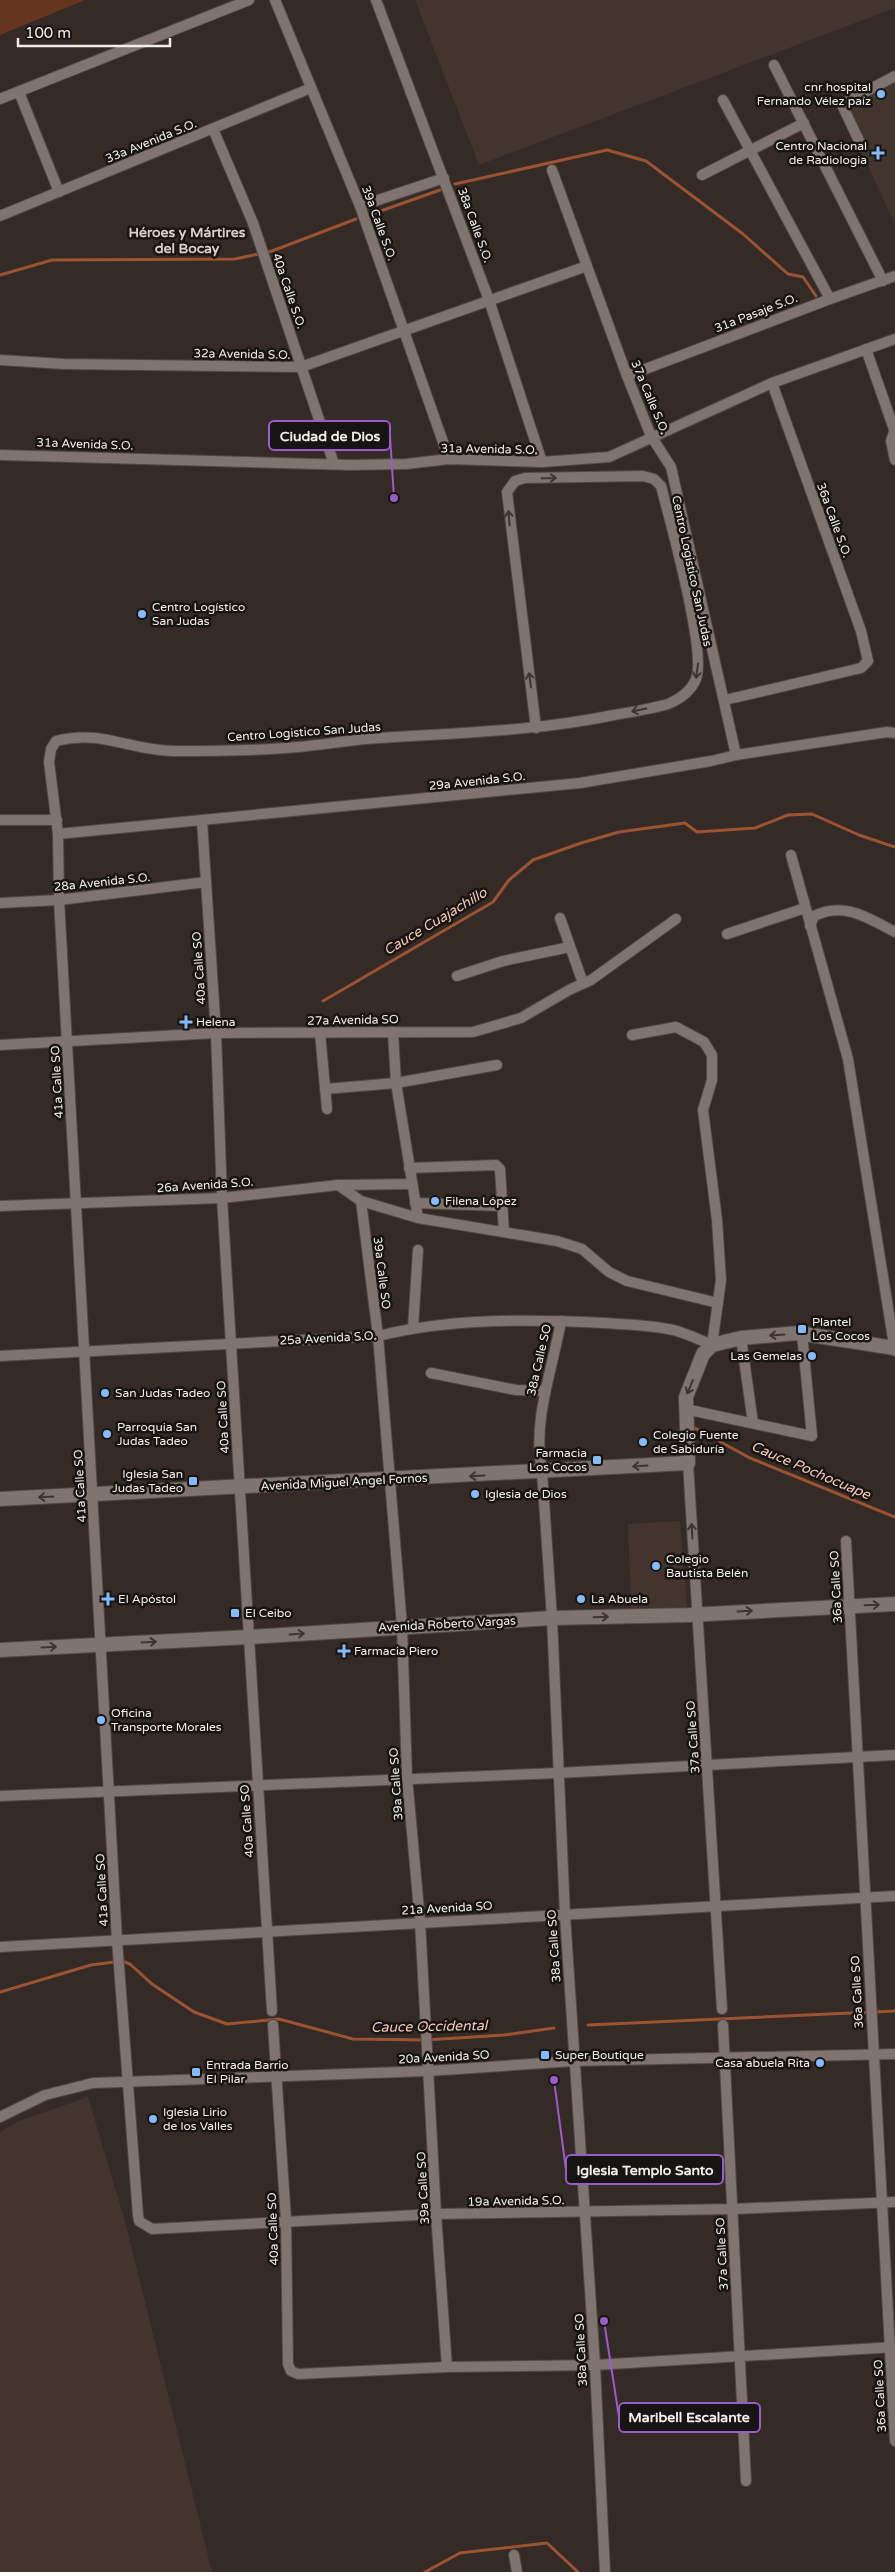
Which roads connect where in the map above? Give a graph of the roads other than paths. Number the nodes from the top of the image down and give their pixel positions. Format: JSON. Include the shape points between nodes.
{"nodes":[{"id":1,"x":249,"y":0,"type":"edge"},
{"id":2,"x":275,"y":0,"type":"edge"},
{"id":3,"x":376,"y":0,"type":"edge"},
{"id":4,"x":774,"y":65,"type":"dead end"},
{"id":5,"x":895,"y":76,"type":"edge"},
{"id":6,"x":311,"y":88,"type":"junction"},
{"id":7,"x":18,"y":92,"type":"junction"},
{"id":8,"x":0,"y":99,"type":"edge"},
{"id":9,"x":723,"y":100,"type":"dead end"},
{"id":10,"x":804,"y":123,"type":"junction"},
{"id":11,"x":213,"y":128,"type":"junction"},
{"id":12,"x":862,"y":147,"type":"dead end"},
{"id":13,"x":750,"y":151,"type":"junction"},
{"id":14,"x":552,"y":170,"type":"dead end"},
{"id":15,"x":702,"y":175,"type":"dead end"},
{"id":16,"x":444,"y":178,"type":"junction"},
{"id":17,"x":58,"y":192,"type":"junction"},
{"id":18,"x":360,"y":206,"type":"junction"},
{"id":19,"x":0,"y":216,"type":"edge"},
{"id":20,"x":587,"y":266,"type":"junction"},
{"id":21,"x":895,"y":276,"type":"edge"},
{"id":22,"x":883,"y":281,"type":"junction"},
{"id":23,"x":830,"y":298,"type":"junction"},
{"id":24,"x":489,"y":300,"type":"junction"},
{"id":25,"x":402,"y":330,"type":"junction"},
{"id":26,"x":895,"y":339,"type":"edge"},
{"id":27,"x":866,"y":350,"type":"junction"},
{"id":28,"x":0,"y":360,"type":"edge"},
{"id":29,"x":301,"y":367,"type":"junction"},
{"id":30,"x":627,"y":376,"type":"junction"},
{"id":31,"x":772,"y":383,"type":"junction"},
{"id":32,"x":895,"y":432,"type":"edge"},
{"id":33,"x":651,"y":436,"type":"junction"},
{"id":34,"x":0,"y":455,"type":"edge"},
{"id":35,"x":449,"y":459,"type":"junction"},
{"id":36,"x":895,"y":460,"type":"edge"},
{"id":37,"x":542,"y":462,"type":"junction"},
{"id":38,"x":334,"y":464,"type":"junction"},
{"id":39,"x":725,"y":700,"type":"junction"},
{"id":40,"x":536,"y":728,"type":"junction"},
{"id":41,"x":895,"y":733,"type":"edge"},
{"id":42,"x":51,"y":749,"type":"joint"},
{"id":43,"x":736,"y":755,"type":"junction"},
{"id":44,"x":0,"y":820,"type":"edge"},
{"id":45,"x":57,"y":820,"type":"junction"},
{"id":46,"x":202,"y":821,"type":"junction"},
{"id":47,"x":58,"y":834,"type":"junction"},
{"id":48,"x":791,"y":855,"type":"dead end"},
{"id":49,"x":206,"y":882,"type":"junction"},
{"id":50,"x":59,"y":900,"type":"junction"},
{"id":51,"x":0,"y":903,"type":"edge"},
{"id":52,"x":805,"y":908,"type":"junction"},
{"id":53,"x":560,"y":918,"type":"dead end"},
{"id":54,"x":676,"y":919,"type":"dead end"},
{"id":55,"x":810,"y":926,"type":"junction"},
{"id":56,"x":895,"y":932,"type":"edge"},
{"id":57,"x":727,"y":934,"type":"dead end"},
{"id":58,"x":570,"y":947,"type":"junction"},
{"id":59,"x":457,"y":976,"type":"dead end"},
{"id":60,"x":584,"y":983,"type":"junction"},
{"id":61,"x":393,"y":1032,"type":"junction"},
{"id":62,"x":216,"y":1033,"type":"junction"},
{"id":63,"x":320,"y":1033,"type":"junction"},
{"id":64,"x":632,"y":1035,"type":"dead end"},
{"id":65,"x":67,"y":1041,"type":"junction"},
{"id":66,"x":0,"y":1045,"type":"edge"},
{"id":67,"x":497,"y":1066,"type":"dead end"},
{"id":68,"x":396,"y":1083,"type":"junction"},
{"id":69,"x":325,"y":1089,"type":"junction"},
{"id":70,"x":327,"y":1110,"type":"dead end"},
{"id":71,"x":409,"y":1168,"type":"junction"},
{"id":72,"x":412,"y":1184,"type":"junction"},
{"id":73,"x":338,"y":1185,"type":"junction"},
{"id":74,"x":222,"y":1198,"type":"junction"},
{"id":75,"x":361,"y":1201,"type":"junction"},
{"id":76,"x":76,"y":1203,"type":"junction"},
{"id":77,"x":415,"y":1203,"type":"junction"},
{"id":78,"x":0,"y":1206,"type":"edge"},
{"id":79,"x":502,"y":1206,"type":"junction"},
{"id":80,"x":418,"y":1218,"type":"junction"},
{"id":81,"x":504,"y":1232,"type":"junction"},
{"id":82,"x":418,"y":1250,"type":"dead end"},
{"id":83,"x":718,"y":1302,"type":"junction"},
{"id":84,"x":561,"y":1321,"type":"junction"},
{"id":85,"x":413,"y":1328,"type":"junction"},
{"id":86,"x":802,"y":1334,"type":"junction"},
{"id":87,"x":378,"y":1336,"type":"junction"},
{"id":88,"x":741,"y":1338,"type":"junction"},
{"id":89,"x":231,"y":1343,"type":"junction"},
{"id":90,"x":712,"y":1344,"type":"junction"},
{"id":91,"x":895,"y":1349,"type":"edge"},
{"id":92,"x":85,"y":1351,"type":"junction"},
{"id":93,"x":0,"y":1356,"type":"edge"},
{"id":94,"x":431,"y":1373,"type":"dead end"},
{"id":95,"x":544,"y":1391,"type":"junction"},
{"id":96,"x":685,"y":1409,"type":"junction"},
{"id":97,"x":753,"y":1424,"type":"junction"},
{"id":98,"x":688,"y":1463,"type":"junction"},
{"id":99,"x":542,"y":1472,"type":"junction"},
{"id":100,"x":390,"y":1480,"type":"junction"},
{"id":101,"x":240,"y":1488,"type":"junction"},
{"id":102,"x":93,"y":1494,"type":"junction"},
{"id":103,"x":0,"y":1499,"type":"edge"},
{"id":104,"x":846,"y":1541,"type":"dead end"},
{"id":105,"x":895,"y":1604,"type":"edge"},
{"id":106,"x":849,"y":1606,"type":"junction"},
{"id":107,"x":696,"y":1614,"type":"junction"},
{"id":108,"x":552,"y":1618,"type":"junction"},
{"id":109,"x":402,"y":1626,"type":"junction"},
{"id":110,"x":249,"y":1637,"type":"junction"},
{"id":111,"x":101,"y":1644,"type":"junction"},
{"id":112,"x":0,"y":1650,"type":"edge"},
{"id":113,"x":895,"y":1755,"type":"edge"},
{"id":114,"x":857,"y":1756,"type":"junction"},
{"id":115,"x":707,"y":1764,"type":"junction"},
{"id":116,"x":558,"y":1772,"type":"junction"},
{"id":117,"x":407,"y":1777,"type":"junction"},
{"id":118,"x":258,"y":1785,"type":"junction"},
{"id":119,"x":110,"y":1790,"type":"junction"},
{"id":120,"x":0,"y":1796,"type":"edge"},
{"id":121,"x":865,"y":1896,"type":"junction"},
{"id":122,"x":895,"y":1896,"type":"edge"},
{"id":123,"x":717,"y":1905,"type":"junction"},
{"id":124,"x":564,"y":1915,"type":"junction"},
{"id":125,"x":420,"y":1922,"type":"junction"},
{"id":126,"x":267,"y":1931,"type":"junction"},
{"id":127,"x":117,"y":1940,"type":"junction"},
{"id":128,"x":0,"y":1947,"type":"edge"},
{"id":129,"x":722,"y":2009,"type":"dead end"},
{"id":130,"x":272,"y":2011,"type":"dead end"},
{"id":131,"x":273,"y":2025,"type":"dead end"},
{"id":132,"x":723,"y":2025,"type":"dead end"},
{"id":133,"x":895,"y":2054,"type":"edge"},
{"id":134,"x":873,"y":2056,"type":"junction"},
{"id":135,"x":726,"y":2059,"type":"junction"},
{"id":136,"x":574,"y":2061,"type":"junction"},
{"id":137,"x":429,"y":2071,"type":"junction"},
{"id":138,"x":276,"y":2075,"type":"junction"},
{"id":139,"x":129,"y":2081,"type":"junction"},
{"id":140,"x":0,"y":2117,"type":"edge"},
{"id":141,"x":895,"y":2202,"type":"edge"},
{"id":142,"x":882,"y":2203,"type":"junction"},
{"id":143,"x":732,"y":2209,"type":"junction"},
{"id":144,"x":585,"y":2212,"type":"junction"},
{"id":145,"x":436,"y":2214,"type":"junction"},
{"id":146,"x":286,"y":2220,"type":"junction"},
{"id":147,"x":140,"y":2221,"type":"joint"},
{"id":148,"x":892,"y":2347,"type":"edge"},
{"id":149,"x":739,"y":2358,"type":"junction"},
{"id":150,"x":595,"y":2365,"type":"junction"},
{"id":151,"x":447,"y":2366,"type":"junction"},
{"id":152,"x":895,"y":2441,"type":"edge"},
{"id":153,"x":746,"y":2481,"type":"dead end"},
{"id":154,"x":514,"y":2555,"type":"dead end"},
{"id":155,"x":517,"y":2572,"type":"edge"},
{"id":156,"x":605,"y":2572,"type":"edge"}],
"edges":[{"from":1,"to":7,"type":"street"},
{"from":2,"to":6,"type":"street","name":"39a Calle S.O."},
{"from":3,"to":16,"type":"street","name":"38a Calle S.O."},
{"from":4,"to":10,"type":"street"},
{"from":5,"to":12,"type":"street","via":[[844,103]]},
{"from":6,"to":11,"type":"street","name":"33a Avenida S.O."},
{"from":6,"to":18,"type":"street","name":"39a Calle S.O."},
{"from":7,"to":8,"type":"street"},
{"from":7,"to":17,"type":"street"},
{"from":9,"to":13,"type":"street"},
{"from":10,"to":13,"type":"street"},
{"from":10,"to":22,"type":"street"},
{"from":11,"to":17,"type":"street","name":"33a Avenida S.O."},
{"from":11,"to":29,"type":"street","name":"40a Calle S.O.","via":[[253,223]]},
{"from":13,"to":15,"type":"street"},
{"from":13,"to":23,"type":"street"},
{"from":14,"to":20,"type":"street","name":"37a Calle S.O."},
{"from":16,"to":18,"type":"street"},
{"from":16,"to":24,"type":"street","name":"38a Calle S.O."},
{"from":17,"to":19,"type":"street","name":"33a Avenida S.O."},
{"from":18,"to":25,"type":"street","name":"39a Calle S.O."},
{"from":20,"to":24,"type":"street","name":"32a Avenida S.O."},
{"from":20,"to":30,"type":"street","name":"37a Calle S.O."},
{"from":21,"to":22,"type":"street","name":"31a Pasaje S.O."},
{"from":22,"to":23,"type":"street","name":"31a Pasaje S.O."},
{"from":23,"to":30,"type":"street","name":"31a Pasaje S.O."},
{"from":24,"to":25,"type":"street","name":"32a Avenida S.O."},
{"from":24,"to":37,"type":"street","name":"38a Calle S.O."},
{"from":25,"to":29,"type":"street","name":"32a Avenida S.O."},
{"from":25,"to":35,"type":"street","name":"39a Calle S.O."},
{"from":26,"to":27,"type":"street","name":"31a Avenida S.O."},
{"from":27,"to":31,"type":"street","name":"31a Avenida S.O."},
{"from":27,"to":32,"type":"street"},
{"from":28,"to":29,"type":"street","name":"32a Avenida S.O.","via":[[64,364]]},
{"from":29,"to":38,"type":"street","name":"40a Calle S.O."},
{"from":30,"to":33,"type":"street","name":"37a Calle S.O."},
{"from":31,"to":33,"type":"street","name":"31a Avenida S.O."},
{"from":31,"to":39,"type":"street","name":"36a Calle S.O.","via":[[861,631],[868,661],[865,666]]},
{"from":32,"to":36,"type":"street","via":[[891,441]]},
{"from":33,"to":37,"type":"street","name":"31a Avenida S.O.","via":[[608,457]]},
{"from":33,"to":39,"type":"street","name":"37a Calle S.O.","via":[[671,467]]},
{"from":34,"to":38,"type":"street","name":"31a Avenida S.O."},
{"from":35,"to":37,"type":"street","name":"31a Avenida S.O."},
{"from":35,"to":38,"type":"street","name":"31a Avenida S.O.","via":[[406,464]]},
{"from":39,"to":43,"type":"street","name":"37a Calle S.O."},
{"from":40,"to":40,"type":"street","name":"Centro Logistico San Judas","one_way":true,"via":[[507,492],[515,480],[525,478],[643,476],[654,479],[661,486],[690,608],[699,666],[696,679],[685,695],[669,703]]},
{"from":40,"to":42,"type":"street","name":"Centro Logistico San Judas","via":[[214,751],[168,751],[138,747],[111,738],[81,736],[56,741]]},
{"from":41,"to":43,"type":"street","name":"29a Avenida S.O."},
{"from":42,"to":45,"type":"street","name":"41a Calle SO","via":[[49,762]]},
{"from":43,"to":46,"type":"street","name":"29a Avenida S.O.","via":[[580,783]]},
{"from":44,"to":45,"type":"street"},
{"from":45,"to":47,"type":"street","name":"41a Calle SO"},
{"from":46,"to":47,"type":"street","name":"29a Avenida S.O."},
{"from":46,"to":49,"type":"street","name":"40a Calle SO"},
{"from":47,"to":50,"type":"street","name":"41a Calle SO"},
{"from":48,"to":52,"type":"street"},
{"from":49,"to":50,"type":"street","name":"28a Avenida S.O."},
{"from":49,"to":62,"type":"street","name":"40a Calle SO"},
{"from":50,"to":51,"type":"street","name":"28a Avenida S.O."},
{"from":50,"to":65,"type":"street","name":"41a Calle SO"},
{"from":52,"to":55,"type":"street"},
{"from":52,"to":57,"type":"street"},
{"from":53,"to":58,"type":"street"},
{"from":54,"to":60,"type":"street","name":"27a Avenida SO"},
{"from":55,"to":56,"type":"street","via":[[814,916],[834,910],[854,911]]},
{"from":55,"to":91,"type":"street","via":[[848,1059]]},
{"from":58,"to":59,"type":"street","via":[[503,961]]},
{"from":58,"to":60,"type":"street"},
{"from":60,"to":61,"type":"street","name":"27a Avenida SO","via":[[521,1018],[473,1032]]},
{"from":61,"to":63,"type":"street","name":"27a Avenida SO"},
{"from":61,"to":68,"type":"street"},
{"from":62,"to":63,"type":"street","name":"27a Avenida SO"},
{"from":62,"to":65,"type":"street","name":"27a Avenida SO"},
{"from":62,"to":74,"type":"street","name":"40a Calle SO"},
{"from":63,"to":69,"type":"street"},
{"from":64,"to":83,"type":"street","via":[[676,1027],[704,1042],[712,1055],[712,1080],[702,1110],[717,1220],[721,1280]]},
{"from":65,"to":66,"type":"street","name":"27a Avenida SO"},
{"from":65,"to":76,"type":"street","name":"41a Calle SO"},
{"from":67,"to":68,"type":"street"},
{"from":68,"to":69,"type":"street"},
{"from":68,"to":71,"type":"street"},
{"from":69,"to":70,"type":"street"},
{"from":71,"to":72,"type":"street"},
{"from":71,"to":79,"type":"street","via":[[496,1165],[500,1169]]},
{"from":72,"to":73,"type":"street","name":"26a Avenida S.O."},
{"from":72,"to":77,"type":"street"},
{"from":73,"to":74,"type":"street","name":"26a Avenida S.O."},
{"from":73,"to":75,"type":"street"},
{"from":74,"to":76,"type":"street","name":"26a Avenida S.O."},
{"from":74,"to":89,"type":"street","name":"40a Calle SO"},
{"from":75,"to":80,"type":"street"},
{"from":75,"to":87,"type":"street","name":"39a Calle SO"},
{"from":76,"to":78,"type":"street","name":"26a Avenida S.O."},
{"from":76,"to":92,"type":"street","name":"41a Calle SO"},
{"from":77,"to":79,"type":"street"},
{"from":77,"to":80,"type":"street"},
{"from":79,"to":81,"type":"street"},
{"from":80,"to":81,"type":"street"},
{"from":81,"to":83,"type":"street","via":[[557,1241],[582,1250],[609,1272],[627,1281]]},
{"from":82,"to":85,"type":"street"},
{"from":83,"to":90,"type":"street"},
{"from":84,"to":85,"type":"street","name":"25a Avenida S.O.","via":[[494,1321]]},
{"from":84,"to":90,"type":"street","name":"25a Avenida S.O.","via":[[637,1325],[676,1331]]},
{"from":84,"to":95,"type":"street","name":"38a Calle SO"},
{"from":85,"to":87,"type":"street","name":"25a Avenida S.O."},
{"from":86,"to":88,"type":"street","one_way":true},
{"from":86,"to":91,"type":"street"},
{"from":86,"to":97,"type":"street","via":[[812,1436]]},
{"from":87,"to":89,"type":"street","name":"25a Avenida S.O."},
{"from":87,"to":100,"type":"street","name":"39a Calle SO"},
{"from":88,"to":90,"type":"street"},
{"from":88,"to":97,"type":"street"},
{"from":89,"to":92,"type":"street","name":"25a Avenida S.O."},
{"from":89,"to":101,"type":"street","name":"40a Calle SO"},
{"from":90,"to":96,"type":"street","one_way":true,"via":[[704,1354],[686,1397]]},
{"from":92,"to":93,"type":"street","name":"25a Avenida S.O."},
{"from":92,"to":102,"type":"street","name":"41a Calle SO"},
{"from":94,"to":95,"type":"street","via":[[516,1390]]},
{"from":95,"to":99,"type":"street","name":"38a Calle SO","via":[[538,1450]]},
{"from":96,"to":97,"type":"street"},
{"from":96,"to":98,"type":"street"},
{"from":98,"to":99,"type":"street","name":"Avenida Miguel Angel Fornos","one_way":true},
{"from":107,"to":98,"type":"street","name":"37a Calle SO","one_way":true},
{"from":99,"to":100,"type":"street","name":"Avenida Miguel Angel Fornos","one_way":true},
{"from":99,"to":108,"type":"street","name":"38a Calle SO"},
{"from":100,"to":101,"type":"street","name":"Avenida Miguel Angel Fornos"},
{"from":100,"to":109,"type":"street","name":"39a Calle SO"},
{"from":101,"to":102,"type":"street","name":"Avenida Miguel Angel Fornos"},
{"from":101,"to":110,"type":"street","name":"40a Calle SO"},
{"from":102,"to":103,"type":"street","name":"Avenida Miguel Angel Fornos","one_way":true},
{"from":102,"to":111,"type":"street","name":"41a Calle SO"},
{"from":104,"to":106,"type":"street","name":"36a Calle SO"},
{"from":106,"to":105,"type":"street","name":"Avenida Roberto Vargas","one_way":true},
{"from":107,"to":106,"type":"street","name":"Avenida Roberto Vargas","one_way":true},
{"from":106,"to":114,"type":"street","name":"36a Calle SO"},
{"from":108,"to":107,"type":"street","name":"Avenida Roberto Vargas","one_way":true},
{"from":107,"to":115,"type":"street","name":"37a Calle SO"},
{"from":108,"to":109,"type":"street","name":"Avenida Roberto Vargas"},
{"from":108,"to":116,"type":"street","name":"38a Calle SO"},
{"from":110,"to":109,"type":"street","name":"Avenida Roberto Vargas","one_way":true},
{"from":109,"to":117,"type":"street","name":"39a Calle SO"},
{"from":111,"to":110,"type":"street","name":"Avenida Roberto Vargas","one_way":true},
{"from":110,"to":118,"type":"street","name":"40a Calle SO"},
{"from":112,"to":111,"type":"street","name":"Avenida Roberto Vargas","one_way":true},
{"from":111,"to":119,"type":"street","name":"41a Calle SO"},
{"from":113,"to":114,"type":"street"},
{"from":114,"to":115,"type":"street"},
{"from":114,"to":121,"type":"street","name":"36a Calle SO"},
{"from":115,"to":116,"type":"street"},
{"from":115,"to":123,"type":"street","name":"37a Calle SO"},
{"from":116,"to":117,"type":"street"},
{"from":116,"to":124,"type":"street","name":"38a Calle SO"},
{"from":117,"to":118,"type":"street"},
{"from":117,"to":125,"type":"street","name":"39a Calle SO"},
{"from":118,"to":119,"type":"street"},
{"from":118,"to":126,"type":"street","name":"40a Calle SO"},
{"from":119,"to":120,"type":"street"},
{"from":119,"to":127,"type":"street","name":"41a Calle SO"},
{"from":121,"to":122,"type":"street","name":"21a Avenida SO"},
{"from":121,"to":123,"type":"street","name":"21a Avenida SO"},
{"from":121,"to":134,"type":"street","name":"36a Calle SO"},
{"from":123,"to":124,"type":"street","name":"21a Avenida SO"},
{"from":123,"to":129,"type":"street","name":"37a Calle SO"},
{"from":124,"to":125,"type":"street","name":"21a Avenida SO"},
{"from":124,"to":136,"type":"street","name":"38a Calle SO"},
{"from":125,"to":126,"type":"street","name":"21a Avenida SO"},
{"from":125,"to":137,"type":"street","name":"39a Calle SO"},
{"from":126,"to":127,"type":"street","name":"21a Avenida SO"},
{"from":126,"to":130,"type":"street","name":"40a Calle SO"},
{"from":127,"to":128,"type":"street","name":"21a Avenida SO"},
{"from":127,"to":139,"type":"street","name":"41a Calle SO"},
{"from":131,"to":138,"type":"street","name":"40a Calle SO"},
{"from":132,"to":135,"type":"street","name":"37a Calle SO"},
{"from":133,"to":134,"type":"street","name":"20a Avenida SO"},
{"from":134,"to":135,"type":"street","name":"20a Avenida SO"},
{"from":134,"to":142,"type":"street","name":"36a Calle SO"},
{"from":135,"to":136,"type":"street","name":"20a Avenida SO"},
{"from":135,"to":143,"type":"street","name":"37a Calle SO"},
{"from":136,"to":137,"type":"street","name":"20a Avenida SO"},
{"from":136,"to":144,"type":"street","name":"38a Calle SO"},
{"from":137,"to":138,"type":"street","name":"20a Avenida SO"},
{"from":137,"to":145,"type":"street","name":"39a Calle SO"},
{"from":138,"to":139,"type":"street","name":"20a Avenida SO"},
{"from":138,"to":146,"type":"street","name":"40a Calle SO"},
{"from":139,"to":140,"type":"street","name":"20a Avenida SO","via":[[93,2083],[45,2095]]},
{"from":139,"to":147,"type":"street","name":"41a Calle SO"},
{"from":141,"to":142,"type":"street","name":"19a Avenida S.O."},
{"from":142,"to":143,"type":"street","name":"19a Avenida S.O."},
{"from":142,"to":148,"type":"street","name":"36a Calle SO"},
{"from":143,"to":144,"type":"street","name":"19a Avenida S.O."},
{"from":143,"to":149,"type":"street","name":"37a Calle SO"},
{"from":144,"to":145,"type":"street","name":"19a Avenida S.O."},
{"from":144,"to":150,"type":"street","name":"38a Calle SO"},
{"from":145,"to":146,"type":"street","name":"19a Avenida S.O."},
{"from":145,"to":151,"type":"street","name":"39a Calle SO"},
{"from":146,"to":147,"type":"street","name":"19a Avenida S.O.","via":[[152,2228]]},
{"from":146,"to":151,"type":"street","name":"40a Calle SO","via":[[288,2364],[291,2371],[298,2374]]},
{"from":148,"to":149,"type":"street"},
{"from":148,"to":152,"type":"street","name":"36a Calle SO"},
{"from":149,"to":150,"type":"street"},
{"from":149,"to":153,"type":"street","name":"37a Calle SO"},
{"from":150,"to":151,"type":"street"},
{"from":150,"to":156,"type":"street","name":"38a Calle SO"},
{"from":154,"to":155,"type":"street"}]}
